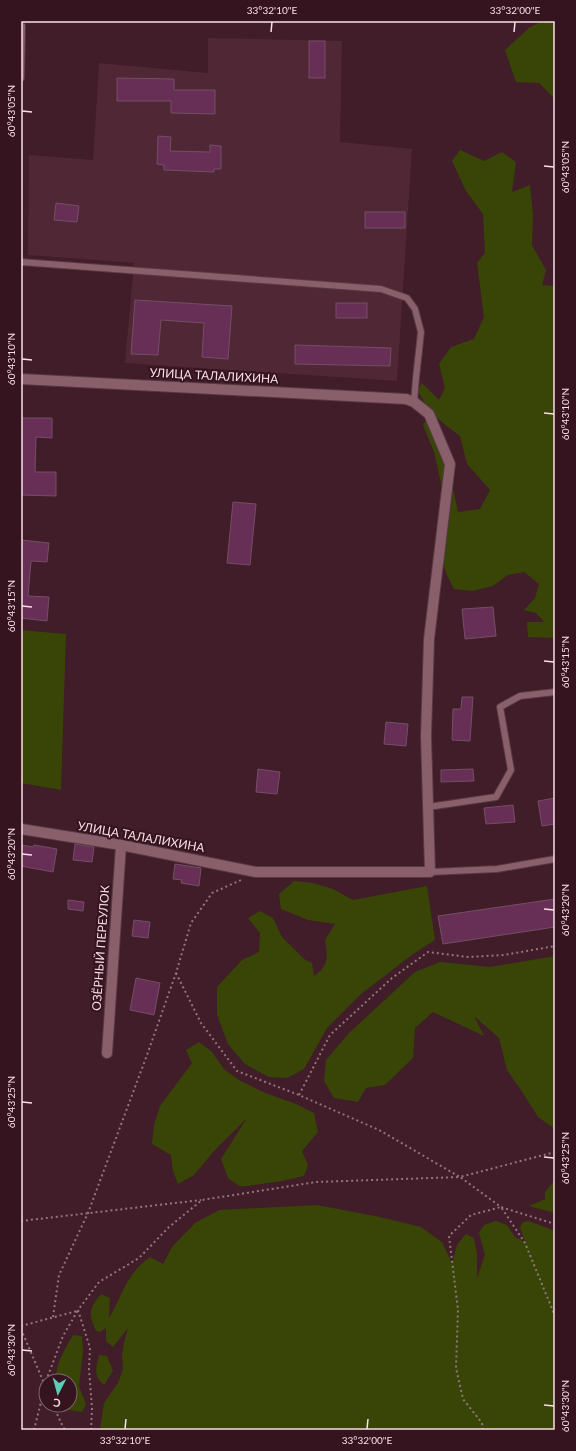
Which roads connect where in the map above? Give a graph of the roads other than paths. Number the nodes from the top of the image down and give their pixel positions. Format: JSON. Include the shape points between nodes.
{"nodes":[{"id":1,"x":22,"y":26,"type":"edge"},
{"id":2,"x":21,"y":78,"type":"edge"},
{"id":3,"x":21,"y":262,"type":"edge"},
{"id":4,"x":21,"y":379,"type":"edge"},
{"id":5,"x":410,"y":400,"type":"junction"},
{"id":6,"x":555,"y":692,"type":"edge"},
{"id":7,"x":428,"y":807,"type":"junction"},
{"id":8,"x":21,"y":829,"type":"edge"},
{"id":9,"x":122,"y":845,"type":"junction"},
{"id":10,"x":555,"y":859,"type":"edge"},
{"id":11,"x":430,"y":872,"type":"junction"},
{"id":12,"x":107,"y":1052,"type":"dead end"}],
"edges":[{"from":1,"to":2,"type":"lane"},
{"from":3,"to":5,"type":"lane","via":[[381,289],[408,298],[416,309],[421,332],[416,378]]},
{"from":4,"to":5,"type":"street","name":"УЛИЦА ТАЛАЛИХИНА"},
{"from":5,"to":7,"type":"street","via":[[429,414],[450,464],[429,640],[426,736]]},
{"from":6,"to":7,"type":"lane","via":[[520,696],[500,707],[511,770],[496,797]]},
{"from":7,"to":11,"type":"street"},
{"from":8,"to":9,"type":"street","name":"УЛИЦА ТАЛАЛИХИНА"},
{"from":9,"to":11,"type":"street","name":"УЛИЦА ТАЛАЛИХИНА","via":[[256,872]]},
{"from":9,"to":12,"type":"street","name":"ОЗЁРНЫЙ ПЕРЕУЛОК"},
{"from":10,"to":11,"type":"lane","via":[[497,869]]}]}
